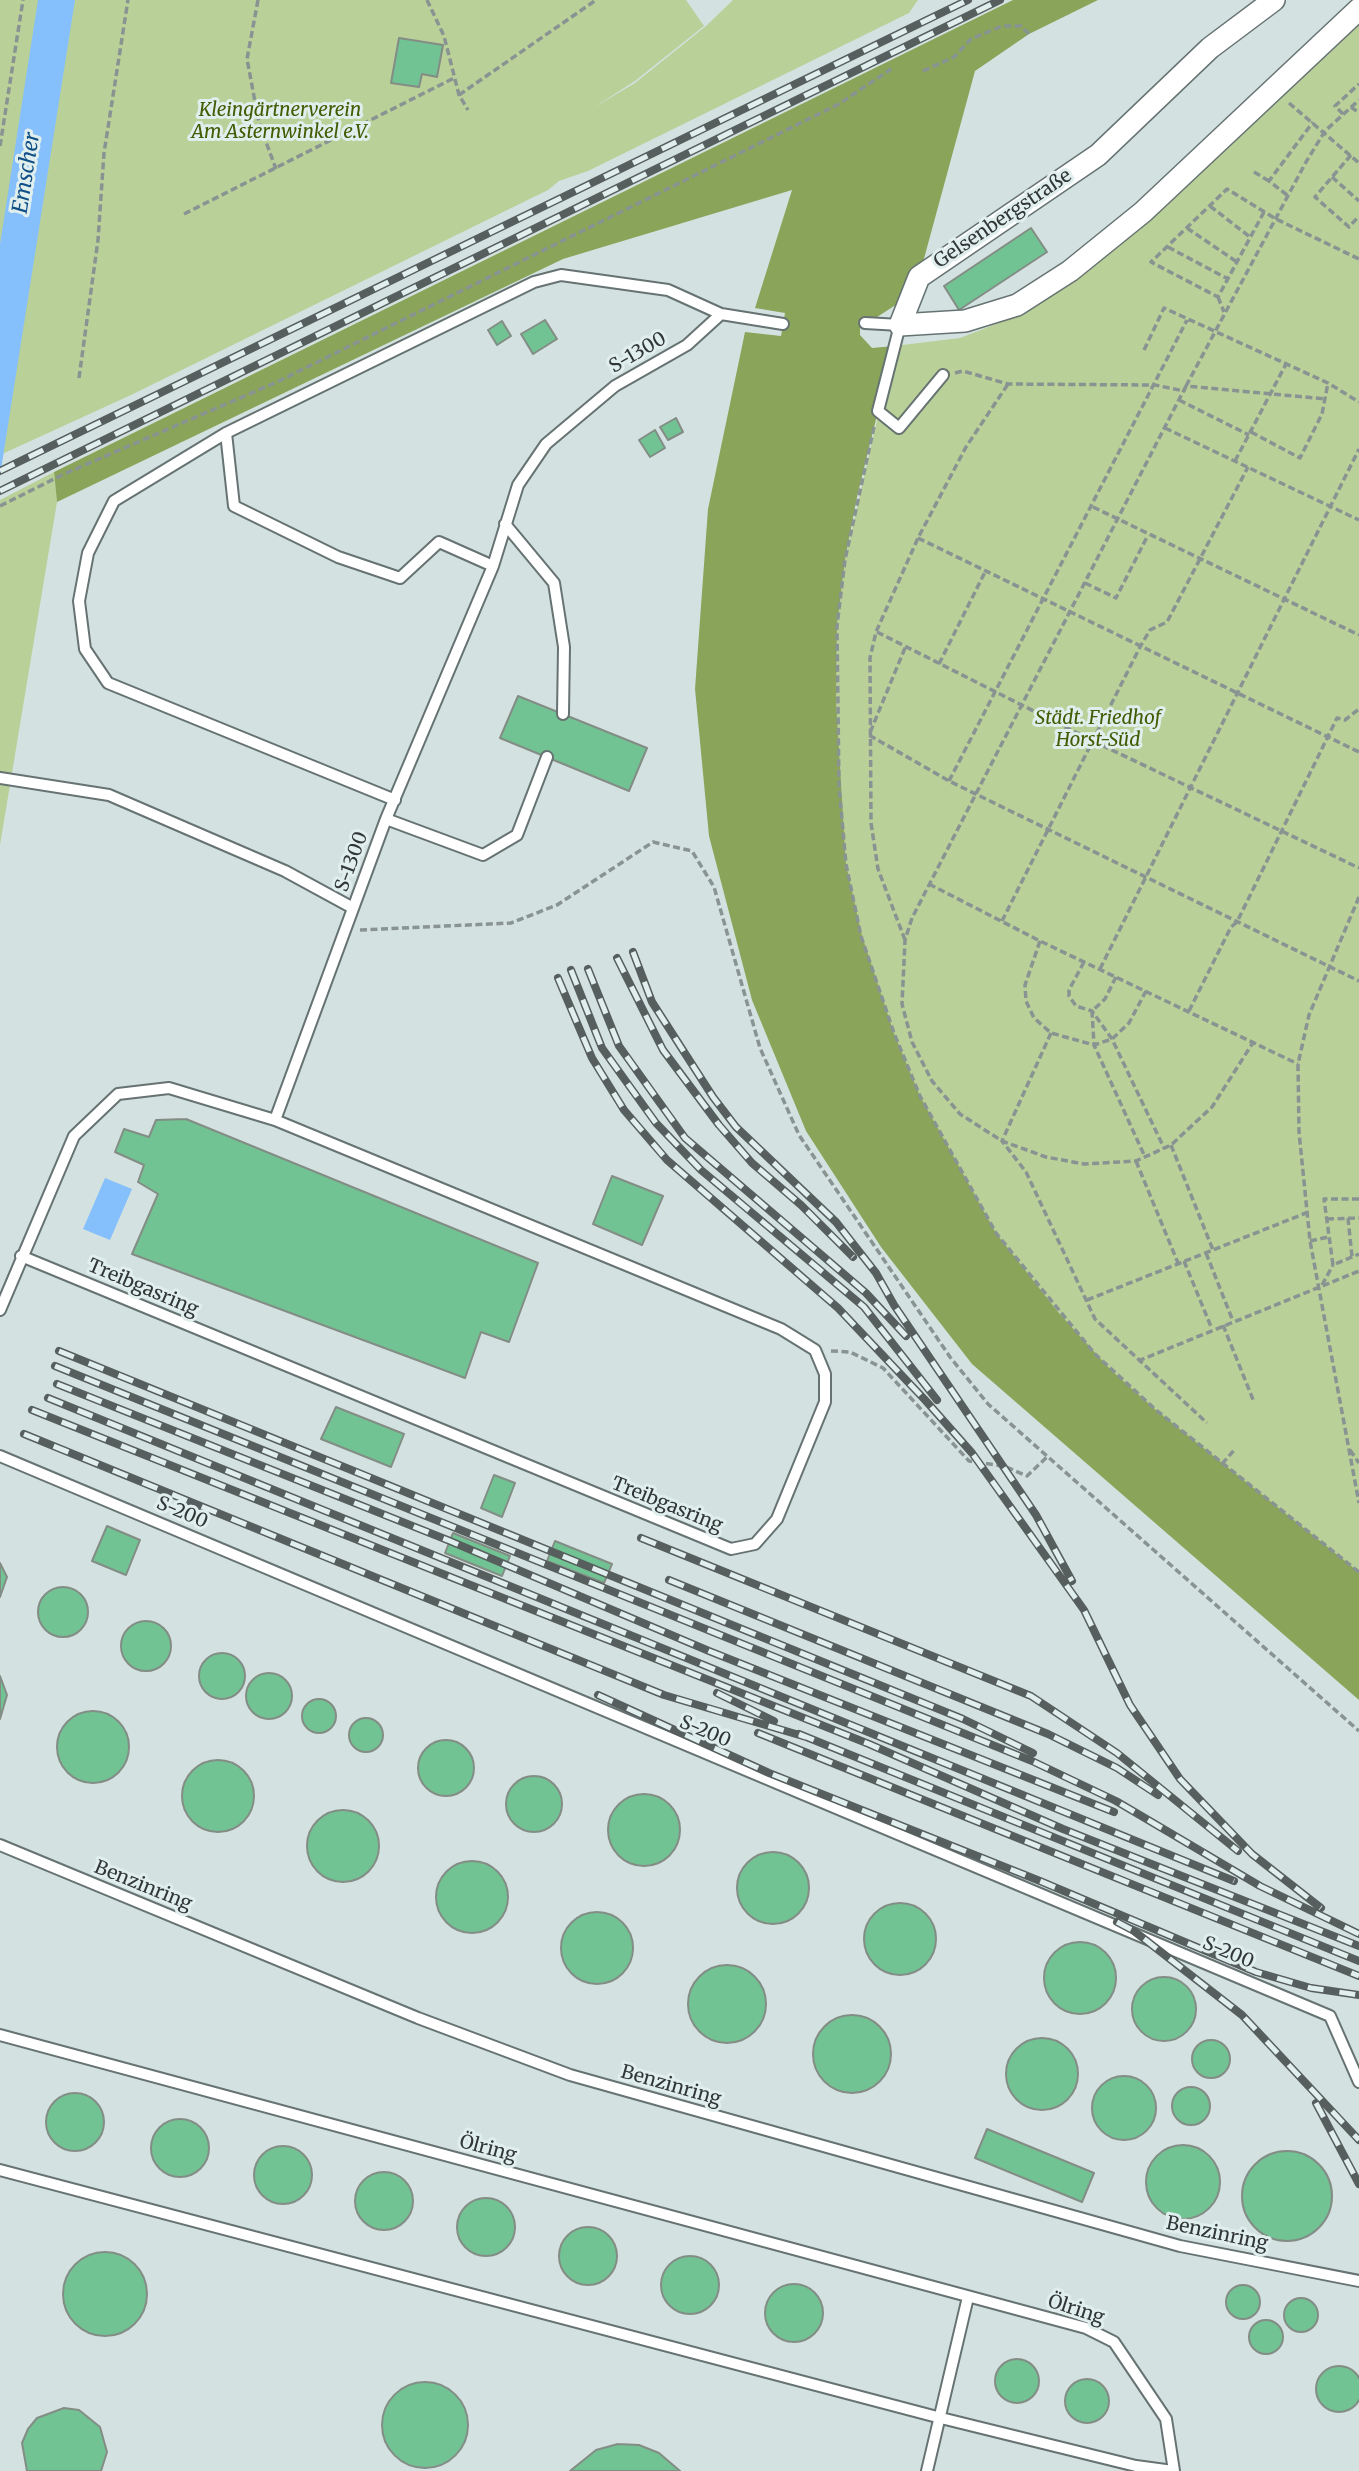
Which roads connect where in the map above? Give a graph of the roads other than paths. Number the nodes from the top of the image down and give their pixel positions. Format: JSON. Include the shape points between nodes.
{"nodes":[{"id":1,"x":1274,"y":0,"type":"edge"},
{"id":2,"x":1359,"y":9,"type":"edge"},
{"id":3,"x":721,"y":314,"type":"junction"},
{"id":4,"x":864,"y":323,"type":"dead end"},
{"id":5,"x":783,"y":324,"type":"dead end"},
{"id":6,"x":900,"y":325,"type":"junction"},
{"id":7,"x":943,"y":375,"type":"road end"},
{"id":8,"x":226,"y":433,"type":"junction"},
{"id":9,"x":505,"y":524,"type":"junction"},
{"id":10,"x":493,"y":566,"type":"junction"},
{"id":11,"x":563,"y":714,"type":"dead end"},
{"id":12,"x":547,"y":757,"type":"dead end"},
{"id":13,"x":0,"y":778,"type":"edge"},
{"id":14,"x":395,"y":800,"type":"junction"},
{"id":15,"x":386,"y":819,"type":"junction"},
{"id":16,"x":353,"y":908,"type":"junction"},
{"id":17,"x":275,"y":1120,"type":"junction"},
{"id":18,"x":21,"y":1256,"type":"junction"},
{"id":19,"x":0,"y":1310,"type":"edge"},
{"id":20,"x":0,"y":1456,"type":"edge"},
{"id":21,"x":0,"y":1845,"type":"edge"},
{"id":22,"x":0,"y":2035,"type":"edge"},
{"id":23,"x":1359,"y":2082,"type":"edge"},
{"id":24,"x":0,"y":2170,"type":"edge"},
{"id":25,"x":1359,"y":2281,"type":"edge"},
{"id":26,"x":968,"y":2297,"type":"junction"},
{"id":27,"x":941,"y":2418,"type":"junction"},
{"id":28,"x":927,"y":2471,"type":"edge"},
{"id":29,"x":1174,"y":2471,"type":"edge"}],
"edges":[{"from":1,"to":6,"type":"street","name":"Gelsenbergstraße","via":[[1210,48],[1098,155],[919,277]]},
{"from":2,"to":6,"type":"street","via":[[1143,212],[1070,271],[1017,305],[965,321]]},
{"from":3,"to":5,"type":"lane"},
{"from":3,"to":8,"type":"lane","via":[[668,290],[561,275],[497,299]]},
{"from":3,"to":9,"type":"lane","name":"S-1300","via":[[687,345],[615,386],[546,444],[518,485]]},
{"from":4,"to":6,"type":"lane"},
{"from":6,"to":7,"type":"lane","via":[[878,411],[899,428]]},
{"from":8,"to":10,"type":"lane","via":[[233,506],[338,557],[400,578],[439,542]]},
{"from":8,"to":14,"type":"lane","via":[[114,501],[88,554],[79,601],[85,649],[108,683]]},
{"from":9,"to":10,"type":"lane","name":"S-1300"},
{"from":9,"to":11,"type":"lane","via":[[554,583],[564,647]]},
{"from":10,"to":14,"type":"lane","name":"S-1300"},
{"from":12,"to":15,"type":"lane","via":[[517,835],[483,855]]},
{"from":13,"to":16,"type":"lane","via":[[110,794],[285,872]]},
{"from":14,"to":15,"type":"lane","name":"S-1300"},
{"from":15,"to":16,"type":"lane","name":"S-1300"},
{"from":16,"to":17,"type":"lane","name":"S-1300"},
{"from":17,"to":18,"type":"lane","via":[[169,1088],[118,1094],[74,1136]]},
{"from":17,"to":18,"type":"lane","name":"Treibgasring","via":[[780,1329],[814,1350],[825,1374],[825,1402],[777,1520],[755,1544],[730,1549]]},
{"from":18,"to":19,"type":"lane"},
{"from":20,"to":23,"type":"lane","name":"S-200","via":[[1330,2016]]},
{"from":21,"to":25,"type":"lane","name":"Benzinring","via":[[406,2013],[570,2075],[1180,2246]]},
{"from":22,"to":26,"type":"lane","name":"Ölring"},
{"from":24,"to":27,"type":"lane","name":"Ölring"},
{"from":26,"to":27,"type":"lane"},
{"from":26,"to":29,"type":"lane","name":"Ölring","via":[[1086,2328],[1114,2342],[1166,2419]]},
{"from":27,"to":28,"type":"lane"},
{"from":27,"to":29,"type":"lane","name":"Ölring","via":[[1136,2466]]}]}
